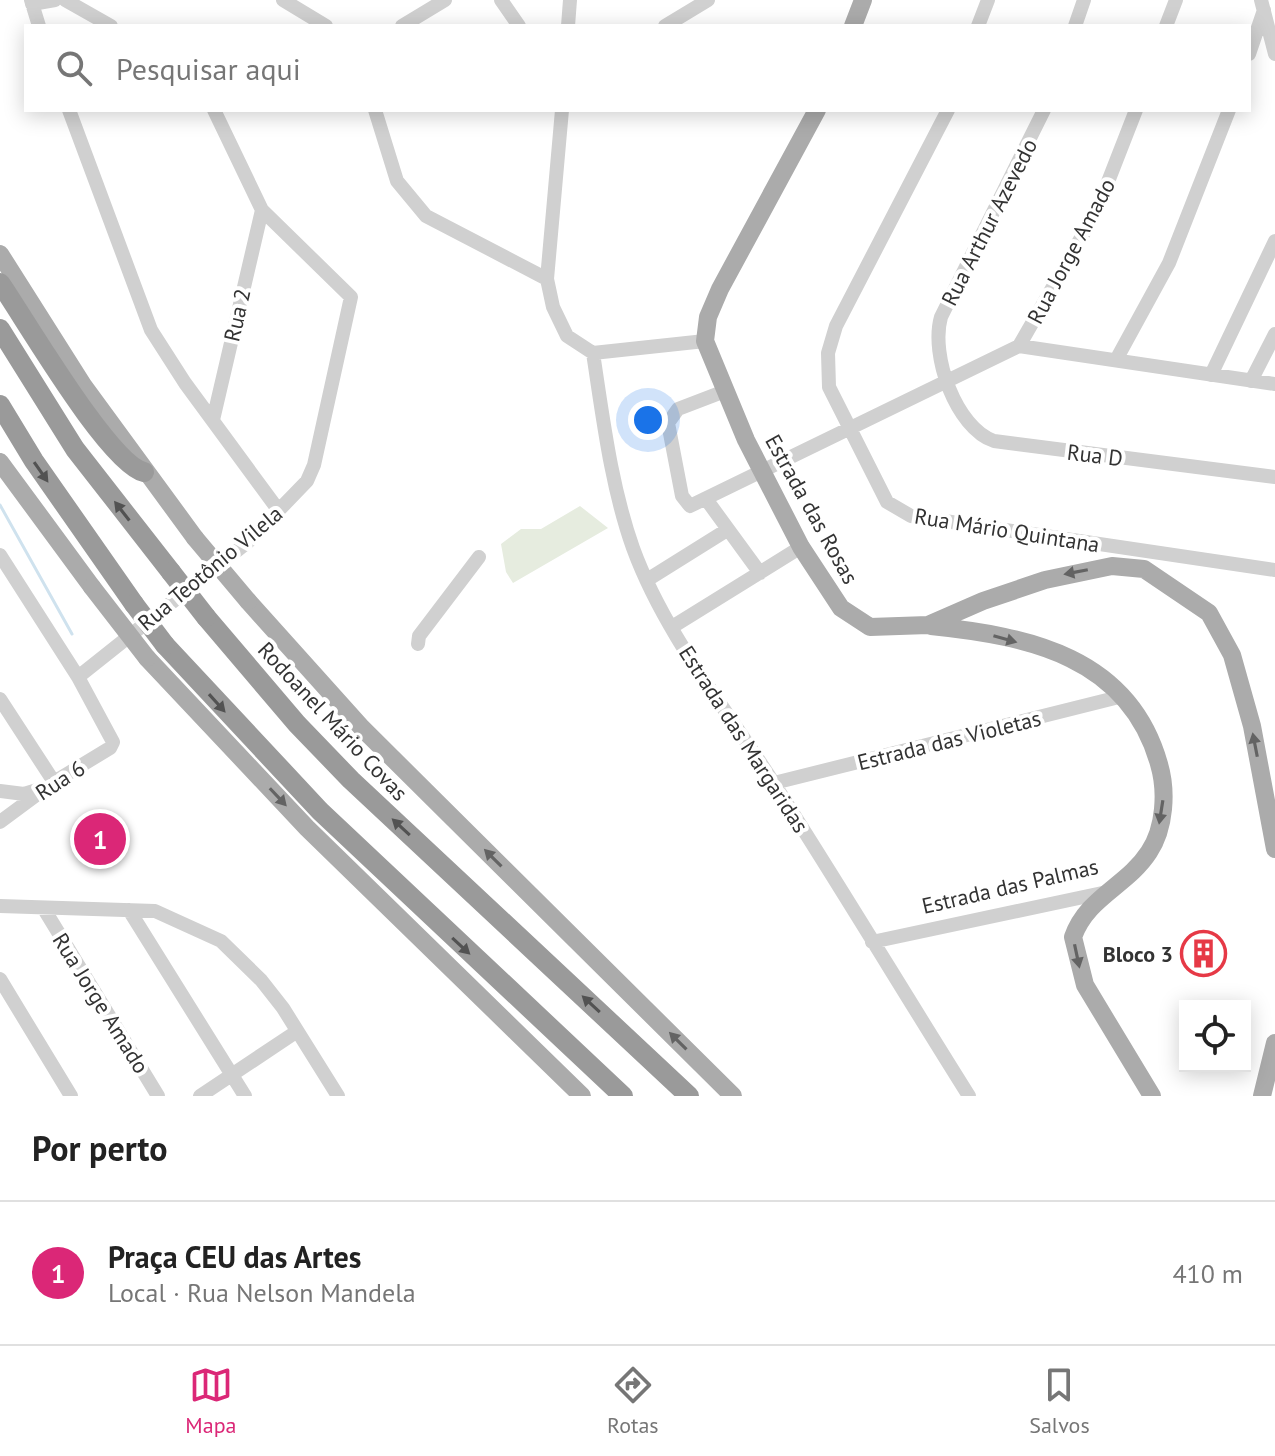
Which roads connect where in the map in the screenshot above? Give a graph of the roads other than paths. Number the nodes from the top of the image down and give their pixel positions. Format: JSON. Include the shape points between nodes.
{"nodes":[{"id":1,"x":55,"y":0,"type":"edge"},
{"id":2,"x":65,"y":0,"type":"edge"},
{"id":3,"x":283,"y":0,"type":"edge"},
{"id":4,"x":445,"y":0,"type":"edge"},
{"id":5,"x":501,"y":0,"type":"edge"},
{"id":6,"x":570,"y":0,"type":"edge"},
{"id":7,"x":708,"y":0,"type":"edge"},
{"id":8,"x":863,"y":0,"type":"edge"},
{"id":9,"x":988,"y":0,"type":"edge"},
{"id":10,"x":1084,"y":0,"type":"edge"},
{"id":11,"x":1176,"y":0,"type":"edge"},
{"id":12,"x":32,"y":2,"type":"edge"},
{"id":13,"x":1263,"y":5,"type":"edge"},
{"id":14,"x":38,"y":24,"type":"edge"},
{"id":15,"x":107,"y":24,"type":"edge"},
{"id":16,"x":323,"y":24,"type":"edge"},
{"id":17,"x":405,"y":24,"type":"edge"},
{"id":18,"x":518,"y":24,"type":"edge"},
{"id":19,"x":568,"y":24,"type":"edge"},
{"id":20,"x":668,"y":24,"type":"edge"},
{"id":21,"x":854,"y":24,"type":"edge"},
{"id":22,"x":979,"y":24,"type":"edge"},
{"id":23,"x":1076,"y":24,"type":"edge"},
{"id":24,"x":1167,"y":24,"type":"edge"},
{"id":25,"x":1251,"y":47,"type":"edge"},
{"id":26,"x":1275,"y":54,"type":"edge"},
{"id":27,"x":1251,"y":60,"type":"edge"},
{"id":28,"x":70,"y":112,"type":"edge"},
{"id":29,"x":215,"y":112,"type":"edge"},
{"id":30,"x":376,"y":112,"type":"edge"},
{"id":31,"x":562,"y":112,"type":"edge"},
{"id":32,"x":816,"y":112,"type":"edge"},
{"id":33,"x":947,"y":112,"type":"edge"},
{"id":34,"x":1043,"y":112,"type":"edge"},
{"id":35,"x":1135,"y":112,"type":"edge"},
{"id":36,"x":1228,"y":112,"type":"edge"},
{"id":37,"x":262,"y":210,"type":"junction"},
{"id":38,"x":1275,"y":241,"type":"edge"},
{"id":39,"x":0,"y":254,"type":"edge"},
{"id":40,"x":547,"y":279,"type":"junction"},
{"id":41,"x":0,"y":283,"type":"edge"},
{"id":42,"x":0,"y":329,"type":"edge"},
{"id":43,"x":1275,"y":334,"type":"edge"},
{"id":44,"x":705,"y":341,"type":"junction"},
{"id":45,"x":1019,"y":346,"type":"junction"},
{"id":46,"x":593,"y":353,"type":"junction"},
{"id":47,"x":1116,"y":360,"type":"junction"},
{"id":48,"x":1211,"y":375,"type":"junction"},
{"id":49,"x":1251,"y":381,"type":"junction"},
{"id":50,"x":947,"y":382,"type":"junction"},
{"id":51,"x":1275,"y":384,"type":"edge"},
{"id":52,"x":725,"y":391,"type":"junction"},
{"id":53,"x":0,"y":405,"type":"edge"},
{"id":54,"x":213,"y":420,"type":"junction"},
{"id":55,"x":848,"y":431,"type":"junction"},
{"id":56,"x":0,"y":462,"type":"edge"},
{"id":57,"x":763,"y":471,"type":"junction"},
{"id":58,"x":144,"y":472,"type":"junction"},
{"id":59,"x":1275,"y":477,"type":"edge"},
{"id":60,"x":706,"y":499,"type":"junction"},
{"id":61,"x":279,"y":511,"type":"junction"},
{"id":62,"x":727,"y":530,"type":"junction"},
{"id":63,"x":801,"y":547,"type":"junction"},
{"id":64,"x":0,"y":555,"type":"edge"},
{"id":65,"x":479,"y":557,"type":"dead end"},
{"id":66,"x":1275,"y":570,"type":"edge"},
{"id":67,"x":760,"y":573,"type":"junction"},
{"id":68,"x":647,"y":580,"type":"junction"},
{"id":69,"x":928,"y":625,"type":"junction"},
{"id":70,"x":672,"y":627,"type":"junction"},
{"id":71,"x":418,"y":644,"type":"dead end"},
{"id":72,"x":78,"y":677,"type":"junction"},
{"id":73,"x":1123,"y":696,"type":"junction"},
{"id":74,"x":0,"y":699,"type":"edge"},
{"id":75,"x":774,"y":783,"type":"junction"},
{"id":76,"x":49,"y":785,"type":"junction"},
{"id":77,"x":0,"y":791,"type":"edge"},
{"id":78,"x":0,"y":822,"type":"edge"},
{"id":79,"x":1275,"y":849,"type":"edge"},
{"id":80,"x":1108,"y":892,"type":"junction"},
{"id":81,"x":0,"y":906,"type":"edge"},
{"id":82,"x":44,"y":909,"type":"junction"},
{"id":83,"x":129,"y":910,"type":"junction"},
{"id":84,"x":872,"y":942,"type":"junction"},
{"id":85,"x":0,"y":979,"type":"edge"},
{"id":86,"x":296,"y":1032,"type":"junction"},
{"id":87,"x":1275,"y":1043,"type":"edge"},
{"id":88,"x":231,"y":1076,"type":"junction"},
{"id":89,"x":71,"y":1096,"type":"edge"},
{"id":90,"x":158,"y":1096,"type":"edge"},
{"id":91,"x":200,"y":1096,"type":"edge"},
{"id":92,"x":245,"y":1096,"type":"edge"},
{"id":93,"x":338,"y":1096,"type":"edge"},
{"id":94,"x":582,"y":1096,"type":"edge"},
{"id":95,"x":623,"y":1096,"type":"edge"},
{"id":96,"x":689,"y":1096,"type":"edge"},
{"id":97,"x":733,"y":1096,"type":"edge"},
{"id":98,"x":969,"y":1096,"type":"edge"},
{"id":99,"x":1152,"y":1096,"type":"edge"},
{"id":100,"x":1262,"y":1096,"type":"edge"}],
"edges":[{"from":1,"to":12,"type":"street"},
{"from":2,"to":15,"type":"street"},
{"from":3,"to":16,"type":"street"},
{"from":4,"to":17,"type":"street"},
{"from":5,"to":18,"type":"street"},
{"from":6,"to":19,"type":"street"},
{"from":7,"to":20,"type":"street"},
{"from":8,"to":21,"type":"main road"},
{"from":9,"to":22,"type":"street"},
{"from":10,"to":23,"type":"street"},
{"from":11,"to":24,"type":"street"},
{"from":12,"to":14,"type":"street"},
{"from":13,"to":25,"type":"street"},
{"from":13,"to":26,"type":"street"},
{"from":26,"to":27,"type":"street"},
{"from":28,"to":54,"type":"street","via":[[151,330]]},
{"from":29,"to":37,"type":"street","name":"Rua Teotônio Vilela"},
{"from":30,"to":40,"type":"street","via":[[397,181],[426,216]]},
{"from":31,"to":40,"type":"street"},
{"from":32,"to":44,"type":"main road","via":[[720,289]]},
{"from":33,"to":55,"type":"street","name":"Rua Mário Quintana","via":[[836,326],[826,372]]},
{"from":34,"to":50,"type":"street","name":"Rua Arthur Azevedo","via":[[941,317],[937,345]]},
{"from":35,"to":45,"type":"street","name":"Rua Jorge Amado","via":[[1097,210]]},
{"from":36,"to":47,"type":"street","via":[[1169,263]]},
{"from":37,"to":54,"type":"street","name":"Rua 2"},
{"from":37,"to":61,"type":"street","name":"Rua Teotônio Vilela","via":[[351,297],[314,465]]},
{"from":38,"to":48,"type":"street"},
{"from":39,"to":58,"type":"main road"},
{"from":40,"to":46,"type":"street","via":[[567,336]]},
{"from":41,"to":58,"type":"highway","via":[[109,446]]},
{"from":96,"to":42,"type":"highway","name":"Rodoanel Mário Covas","one_way":true,"bridge":true,"via":[[297,724],[75,449]]},
{"from":43,"to":49,"type":"street"},
{"from":44,"to":46,"type":"street"},
{"from":44,"to":52,"type":"main road","name":"Estrada das Rosas"},
{"from":45,"to":47,"type":"street"},
{"from":45,"to":50,"type":"street"},
{"from":46,"to":68,"type":"street","name":"Estrada das Margaridas","via":[[611,464]]},
{"from":47,"to":48,"type":"street"},
{"from":48,"to":49,"type":"street"},
{"from":49,"to":51,"type":"street"},
{"from":50,"to":55,"type":"street"},
{"from":50,"to":59,"type":"street","name":"Rua D","via":[[970,428],[994,441]]},
{"from":52,"to":57,"type":"main road","name":"Estrada das Rosas"},
{"from":52,"to":60,"type":"street","via":[[678,409],[668,423],[684,501],[690,506]]},
{"from":53,"to":95,"type":"highway","one_way":true,"bridge":true,"via":[[165,645],[320,811]]},
{"from":54,"to":61,"type":"street"},
{"from":55,"to":57,"type":"street"},
{"from":55,"to":66,"type":"street","name":"Rua Mário Quintana","via":[[887,502],[911,516]]},
{"from":56,"to":94,"type":"main road","one_way":true,"bridge":true,"via":[[147,658],[307,828]]},
{"from":57,"to":60,"type":"street"},
{"from":57,"to":63,"type":"main road","name":"Estrada das Rosas"},
{"from":97,"to":58,"type":"main road","one_way":true,"bridge":true,"via":[[362,728],[248,601]]},
{"from":60,"to":62,"type":"street"},
{"from":61,"to":72,"type":"street","name":"Rua Teotônio Vilela","via":[[249,541]]},
{"from":62,"to":67,"type":"street"},
{"from":62,"to":68,"type":"street"},
{"from":63,"to":67,"type":"street"},
{"from":63,"to":69,"type":"main road","name":"Estrada das Rosas","via":[[841,608],[858,621],[870,627]]},
{"from":64,"to":72,"type":"street"},
{"from":65,"to":71,"type":"street"},
{"from":67,"to":70,"type":"street"},
{"from":68,"to":70,"type":"street","name":"Estrada das Margaridas"},
{"from":69,"to":73,"type":"main road","name":"Estrada das Palmas","one_way":true,"via":[[989,634],[1060,655],[1091,667]]},
{"from":79,"to":69,"type":"main road","name":"Estrada das Rosas","one_way":true,"via":[[1252,726],[1232,655],[1209,613],[1174,587],[1144,569],[1077,571]]},
{"from":70,"to":75,"type":"street","name":"Estrada das Margaridas"},
{"from":72,"to":76,"type":"street","name":"Rua 6","via":[[112,735],[110,748]]},
{"from":73,"to":75,"type":"street","name":"Estrada das Violetas"},
{"from":73,"to":80,"type":"main road","name":"Estrada das Palmas","one_way":true,"via":[[1157,755],[1164,797],[1157,837],[1148,853]]},
{"from":74,"to":76,"type":"street"},
{"from":75,"to":84,"type":"street","name":"Estrada das Margaridas"},
{"from":76,"to":77,"type":"street","via":[[24,794]]},
{"from":76,"to":78,"type":"street","name":"Rua 6"},
{"from":80,"to":84,"type":"street","name":"Estrada das Palmas"},
{"from":80,"to":99,"type":"main road","one_way":true,"via":[[1078,922],[1073,937],[1076,957],[1085,985]]},
{"from":81,"to":82,"type":"street"},
{"from":82,"to":83,"type":"street"},
{"from":82,"to":90,"type":"street","name":"Rua Jorge Amado"},
{"from":83,"to":86,"type":"street","via":[[155,911],[221,941],[261,980]]},
{"from":83,"to":88,"type":"street"},
{"from":84,"to":98,"type":"street","name":"Estrada das Margaridas"},
{"from":85,"to":89,"type":"street"},
{"from":86,"to":88,"type":"street"},
{"from":86,"to":93,"type":"street"},
{"from":87,"to":100,"type":"main road"},
{"from":88,"to":91,"type":"street"},
{"from":88,"to":92,"type":"street"}]}
